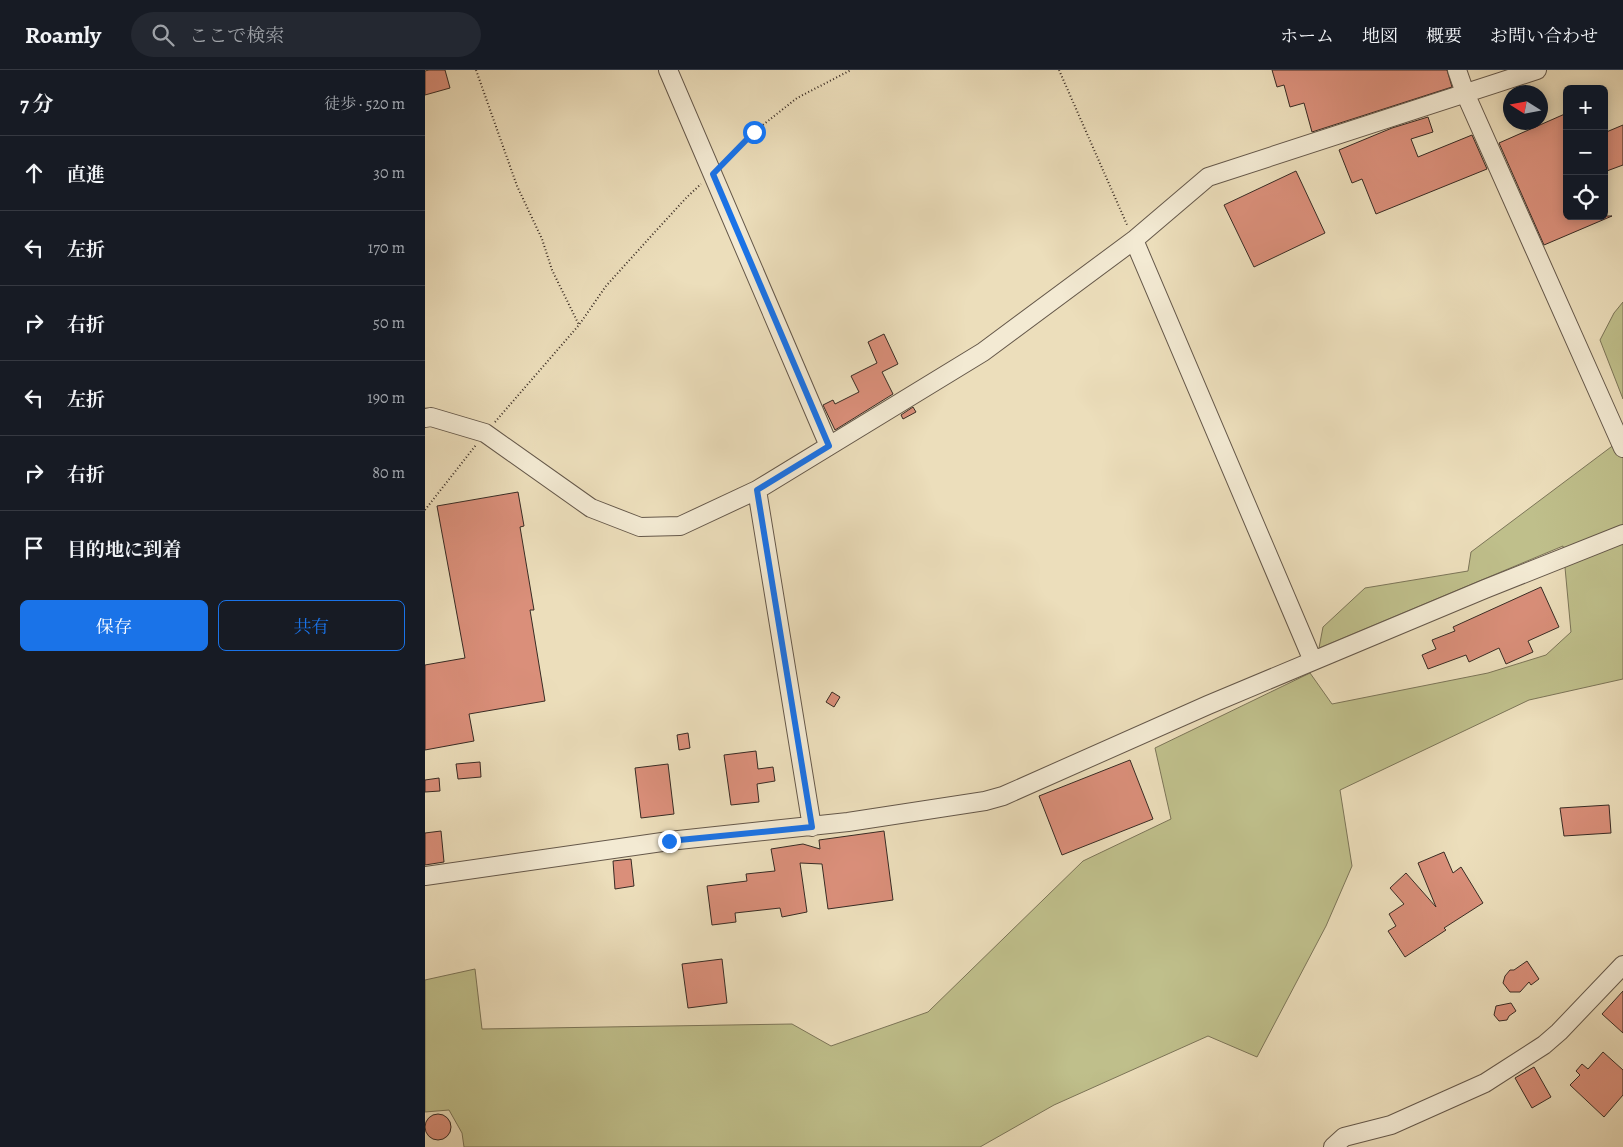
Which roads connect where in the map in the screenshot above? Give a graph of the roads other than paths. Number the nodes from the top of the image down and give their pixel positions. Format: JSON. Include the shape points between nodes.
{"nodes":[{"id":1,"x":668,"y":70,"type":"edge"},
{"id":2,"x":1457,"y":70,"type":"edge"},
{"id":3,"x":1537,"y":70,"type":"edge"},
{"id":4,"x":1465,"y":93,"type":"junction"},
{"id":5,"x":1134,"y":240,"type":"junction"},
{"id":6,"x":425,"y":418,"type":"edge"},
{"id":7,"x":829,"y":446,"type":"junction"},
{"id":8,"x":1623,"y":448,"type":"edge"},
{"id":9,"x":757,"y":490,"type":"junction"},
{"id":10,"x":1623,"y":534,"type":"edge"},
{"id":11,"x":1313,"y":661,"type":"junction"},
{"id":12,"x":812,"y":827,"type":"junction"},
{"id":13,"x":425,"y":876,"type":"edge"},
{"id":14,"x":1623,"y":965,"type":"edge"},
{"id":15,"x":1333,"y":1147,"type":"edge"}],
"edges":[{"from":1,"to":7,"type":"street"},
{"from":2,"to":4,"type":"street"},
{"from":3,"to":4,"type":"street"},
{"from":4,"to":5,"type":"street","via":[[1208,177]]},
{"from":4,"to":8,"type":"street"},
{"from":5,"to":7,"type":"street","via":[[983,352]]},
{"from":5,"to":11,"type":"street"},
{"from":6,"to":9,"type":"street","via":[[485,433],[591,508],[640,527],[680,526]]},
{"from":7,"to":9,"type":"street"},
{"from":9,"to":12,"type":"street"},
{"from":10,"to":11,"type":"street"},
{"from":11,"to":12,"type":"street","via":[[1003,796]]},
{"from":12,"to":13,"type":"street","via":[[669,841]]},
{"from":14,"to":15,"type":"street","via":[[1544,1045],[1485,1083],[1391,1125],[1344,1137]]}]}
